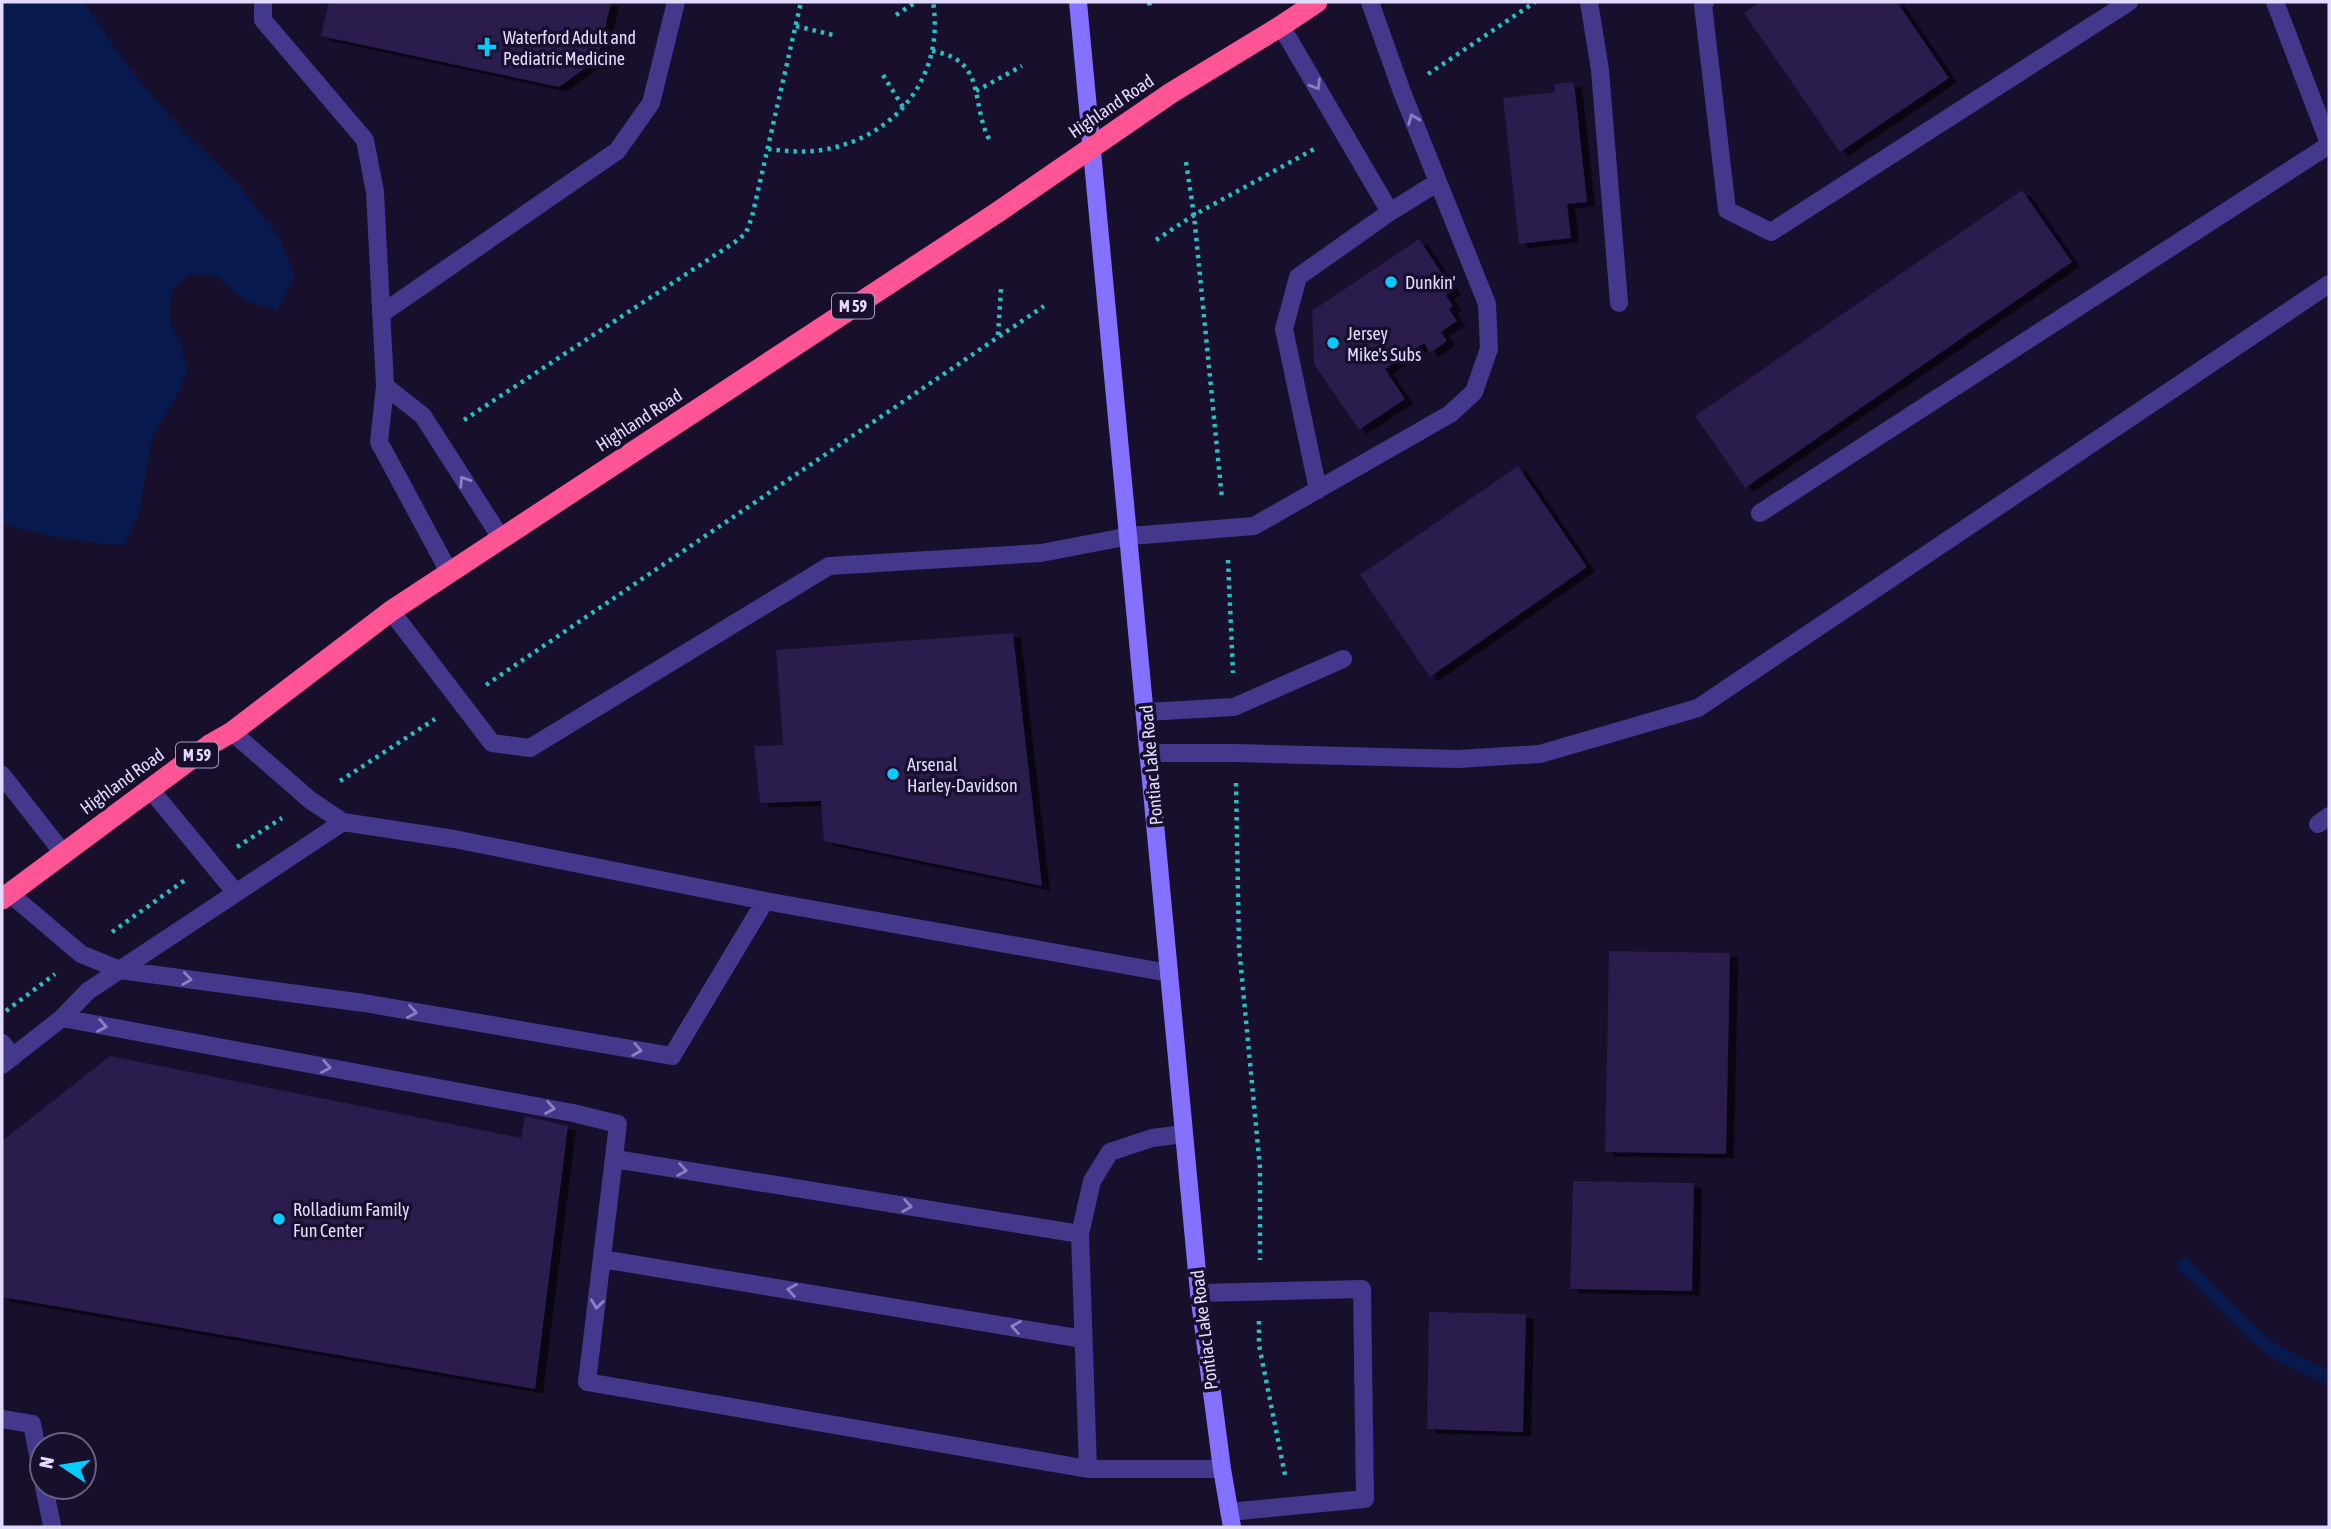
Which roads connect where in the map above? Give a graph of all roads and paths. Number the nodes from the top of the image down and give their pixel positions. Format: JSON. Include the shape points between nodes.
{"nodes":[{"id":1,"x":263,"y":2,"type":"edge"},
{"id":2,"x":676,"y":2,"type":"edge"},
{"id":3,"x":802,"y":2,"type":"edge"},
{"id":4,"x":916,"y":2,"type":"edge"},
{"id":5,"x":933,"y":2,"type":"edge"},
{"id":6,"x":1078,"y":2,"type":"edge"},
{"id":7,"x":1317,"y":2,"type":"edge"},
{"id":8,"x":1370,"y":2,"type":"edge"},
{"id":9,"x":1589,"y":2,"type":"edge"},
{"id":10,"x":1705,"y":2,"type":"edge"},
{"id":11,"x":2129,"y":2,"type":"edge"},
{"id":12,"x":2275,"y":2,"type":"edge"},
{"id":13,"x":896,"y":15,"type":"dead end"},
{"id":14,"x":796,"y":26,"type":"junction"},
{"id":15,"x":1281,"y":26,"type":"junction"},
{"id":16,"x":833,"y":35,"type":"dead end"},
{"id":17,"x":932,"y":51,"type":"junction"},
{"id":18,"x":1022,"y":66,"type":"dead end"},
{"id":19,"x":883,"y":75,"type":"dead end"},
{"id":20,"x":976,"y":92,"type":"junction"},
{"id":21,"x":903,"y":108,"type":"junction"},
{"id":22,"x":989,"y":139,"type":"dead end"},
{"id":23,"x":2329,"y":144,"type":"edge"},
{"id":24,"x":1092,"y":147,"type":"junction"},
{"id":25,"x":768,"y":149,"type":"junction"},
{"id":26,"x":1186,"y":162,"type":"dead end"},
{"id":27,"x":1438,"y":183,"type":"junction"},
{"id":28,"x":1390,"y":212,"type":"junction"},
{"id":29,"x":1194,"y":215,"type":"junction"},
{"id":30,"x":1156,"y":240,"type":"dead end"},
{"id":31,"x":2329,"y":284,"type":"edge"},
{"id":32,"x":1001,"y":289,"type":"dead end"},
{"id":33,"x":1619,"y":303,"type":"dead end"},
{"id":34,"x":1044,"y":306,"type":"dead end"},
{"id":35,"x":381,"y":314,"type":"junction"},
{"id":36,"x":998,"y":336,"type":"junction"},
{"id":37,"x":385,"y":386,"type":"junction"},
{"id":38,"x":462,"y":421,"type":"dead end"},
{"id":39,"x":1318,"y":490,"type":"junction"},
{"id":40,"x":1760,"y":513,"type":"dead end"},
{"id":41,"x":1225,"y":528,"type":"junction"},
{"id":42,"x":1130,"y":536,"type":"junction"},
{"id":43,"x":501,"y":538,"type":"junction"},
{"id":44,"x":449,"y":572,"type":"junction"},
{"id":45,"x":391,"y":611,"type":"junction"},
{"id":46,"x":1343,"y":659,"type":"dead end"},
{"id":47,"x":460,"y":702,"type":"junction"},
{"id":48,"x":1234,"y":707,"type":"junction"},
{"id":49,"x":1146,"y":712,"type":"junction"},
{"id":50,"x":232,"y":732,"type":"junction"},
{"id":51,"x":1149,"y":753,"type":"junction"},
{"id":52,"x":1235,"y":753,"type":"junction"},
{"id":53,"x":2,"y":775,"type":"edge"},
{"id":54,"x":150,"y":789,"type":"junction"},
{"id":55,"x":310,"y":800,"type":"junction"},
{"id":56,"x":343,"y":822,"type":"junction"},
{"id":57,"x":63,"y":853,"type":"junction"},
{"id":58,"x":211,"y":863,"type":"junction"},
{"id":59,"x":236,"y":893,"type":"junction"},
{"id":60,"x":5,"y":896,"type":"edge"},
{"id":61,"x":765,"y":901,"type":"junction"},
{"id":62,"x":81,"y":954,"type":"junction"},
{"id":63,"x":120,"y":970,"type":"junction"},
{"id":64,"x":1169,"y":973,"type":"junction"},
{"id":65,"x":2,"y":1014,"type":"edge"},
{"id":66,"x":62,"y":1018,"type":"junction"},
{"id":67,"x":6,"y":1055,"type":"edge"},
{"id":68,"x":1184,"y":1134,"type":"junction"},
{"id":69,"x":615,"y":1160,"type":"junction"},
{"id":70,"x":1080,"y":1234,"type":"junction"},
{"id":71,"x":602,"y":1259,"type":"junction"},
{"id":72,"x":1259,"y":1292,"type":"junction"},
{"id":73,"x":1199,"y":1293,"type":"junction"},
{"id":74,"x":1083,"y":1339,"type":"junction"},
{"id":75,"x":2,"y":1419,"type":"edge"},
{"id":76,"x":33,"y":1431,"type":"edge"},
{"id":77,"x":1088,"y":1469,"type":"junction"},
{"id":78,"x":1222,"y":1469,"type":"junction"},
{"id":79,"x":47,"y":1501,"type":"edge"},
{"id":80,"x":1291,"y":1506,"type":"junction"},
{"id":81,"x":1231,"y":1520,"type":"edge"},
{"id":82,"x":53,"y":1527,"type":"edge"}],
"edges":[{"from":1,"to":35,"type":"street","via":[[263,20],[365,140],[374,192]]},
{"from":2,"to":35,"type":"street","via":[[651,103],[617,151]]},
{"from":3,"to":14,"type":"path"},
{"from":4,"to":13,"type":"path"},
{"from":5,"to":17,"type":"path"},
{"from":6,"to":24,"type":"street","name":"Pontiac Lake Road"},
{"from":7,"to":15,"type":"highway","name":"Highland Road","number":"M 59"},
{"from":27,"to":8,"type":"street","one_way":true},
{"from":9,"to":33,"type":"street","via":[[1600,70]]},
{"from":10,"to":11,"type":"street","via":[[1727,210],[1771,232]]},
{"from":12,"to":23,"type":"street"},
{"from":14,"to":16,"type":"path"},
{"from":14,"to":25,"type":"path"},
{"from":15,"to":24,"type":"highway","name":"Highland Road","number":"M 59"},
{"from":15,"to":28,"type":"street","one_way":true},
{"from":17,"to":20,"type":"path","via":[[959,59]]},
{"from":17,"to":21,"type":"path","via":[[923,79]]},
{"from":18,"to":20,"type":"path"},
{"from":19,"to":21,"type":"path"},
{"from":20,"to":22,"type":"path"},
{"from":21,"to":25,"type":"path","via":[[865,136],[836,147]]},
{"from":23,"to":40,"type":"street"},
{"from":24,"to":42,"type":"street","name":"Pontiac Lake Road"},
{"from":24,"to":43,"type":"highway","name":"Highland Road","number":"M 59"},
{"from":25,"to":38,"type":"path","via":[[746,233]]},
{"from":26,"to":29,"type":"path"},
{"from":27,"to":28,"type":"street"},
{"from":27,"to":39,"type":"street","via":[[1487,304],[1489,349],[1474,392],[1450,414]]},
{"from":28,"to":39,"type":"street","via":[[1298,277],[1284,329]]},
{"from":29,"to":30,"type":"path"},
{"from":29,"to":41,"type":"path"},
{"from":31,"to":52,"type":"street","via":[[1698,708],[1541,754],[1458,759]]},
{"from":32,"to":36,"type":"path"},
{"from":34,"to":36,"type":"path"},
{"from":35,"to":37,"type":"street"},
{"from":36,"to":47,"type":"path"},
{"from":43,"to":37,"type":"street","one_way":true,"via":[[423,415]]},
{"from":37,"to":44,"type":"street","via":[[379,442]]},
{"from":39,"to":41,"type":"street","via":[[1255,526]]},
{"from":41,"to":42,"type":"street"},
{"from":41,"to":48,"type":"path"},
{"from":42,"to":47,"type":"street","via":[[1041,553],[829,566],[530,748],[492,743]]},
{"from":42,"to":49,"type":"street","name":"Pontiac Lake Road"},
{"from":43,"to":44,"type":"highway","name":"Highland Road","number":"M 59"},
{"from":44,"to":45,"type":"highway","name":"Highland Road","number":"M 59"},
{"from":45,"to":47,"type":"street"},
{"from":45,"to":50,"type":"highway","name":"Highland Road","number":"M 59"},
{"from":46,"to":48,"type":"street"},
{"from":47,"to":55,"type":"path"},
{"from":48,"to":49,"type":"street"},
{"from":49,"to":51,"type":"street","name":"Pontiac Lake Road"},
{"from":50,"to":54,"type":"highway","name":"Highland Road","number":"M 59"},
{"from":50,"to":55,"type":"street"},
{"from":51,"to":52,"type":"street"},
{"from":51,"to":64,"type":"street","name":"Pontiac Lake Road"},
{"from":52,"to":72,"type":"path","via":[[1239,947],[1260,1168]]},
{"from":53,"to":57,"type":"street"},
{"from":54,"to":57,"type":"highway","name":"Highland Road","number":"M 59"},
{"from":54,"to":58,"type":"street"},
{"from":55,"to":56,"type":"street"},
{"from":55,"to":58,"type":"path"},
{"from":56,"to":59,"type":"street"},
{"from":56,"to":61,"type":"street","via":[[454,839]]},
{"from":57,"to":60,"type":"highway","name":"Highland Road","number":"M 59"},
{"from":58,"to":59,"type":"street"},
{"from":58,"to":62,"type":"path"},
{"from":59,"to":63,"type":"street"},
{"from":60,"to":62,"type":"street"},
{"from":63,"to":61,"type":"street","one_way":true,"via":[[364,1003],[672,1056]]},
{"from":61,"to":64,"type":"street"},
{"from":62,"to":63,"type":"street"},
{"from":62,"to":65,"type":"path"},
{"from":63,"to":66,"type":"street","via":[[88,991]]},
{"from":64,"to":68,"type":"street","name":"Pontiac Lake Road"},
{"from":66,"to":67,"type":"street"},
{"from":66,"to":69,"type":"street","one_way":true,"via":[[618,1124]]},
{"from":68,"to":70,"type":"street","via":[[1152,1138],[1110,1152],[1092,1181]]},
{"from":68,"to":73,"type":"street","name":"Pontiac Lake Road"},
{"from":69,"to":70,"type":"street","one_way":true},
{"from":69,"to":71,"type":"street"},
{"from":70,"to":74,"type":"street"},
{"from":74,"to":71,"type":"street","one_way":true},
{"from":71,"to":77,"type":"street","one_way":true,"via":[[587,1382]]},
{"from":72,"to":73,"type":"street"},
{"from":72,"to":80,"type":"path","via":[[1259,1345]]},
{"from":72,"to":80,"type":"street","via":[[1362,1289],[1365,1499]]},
{"from":73,"to":78,"type":"street","name":"Pontiac Lake Road"},
{"from":74,"to":77,"type":"street"},
{"from":75,"to":76,"type":"street","via":[[32,1424]]},
{"from":77,"to":78,"type":"street"},
{"from":78,"to":81,"type":"street","name":"Pontiac Lake Road"},
{"from":79,"to":82,"type":"street"},
{"from":80,"to":81,"type":"street"}]}
